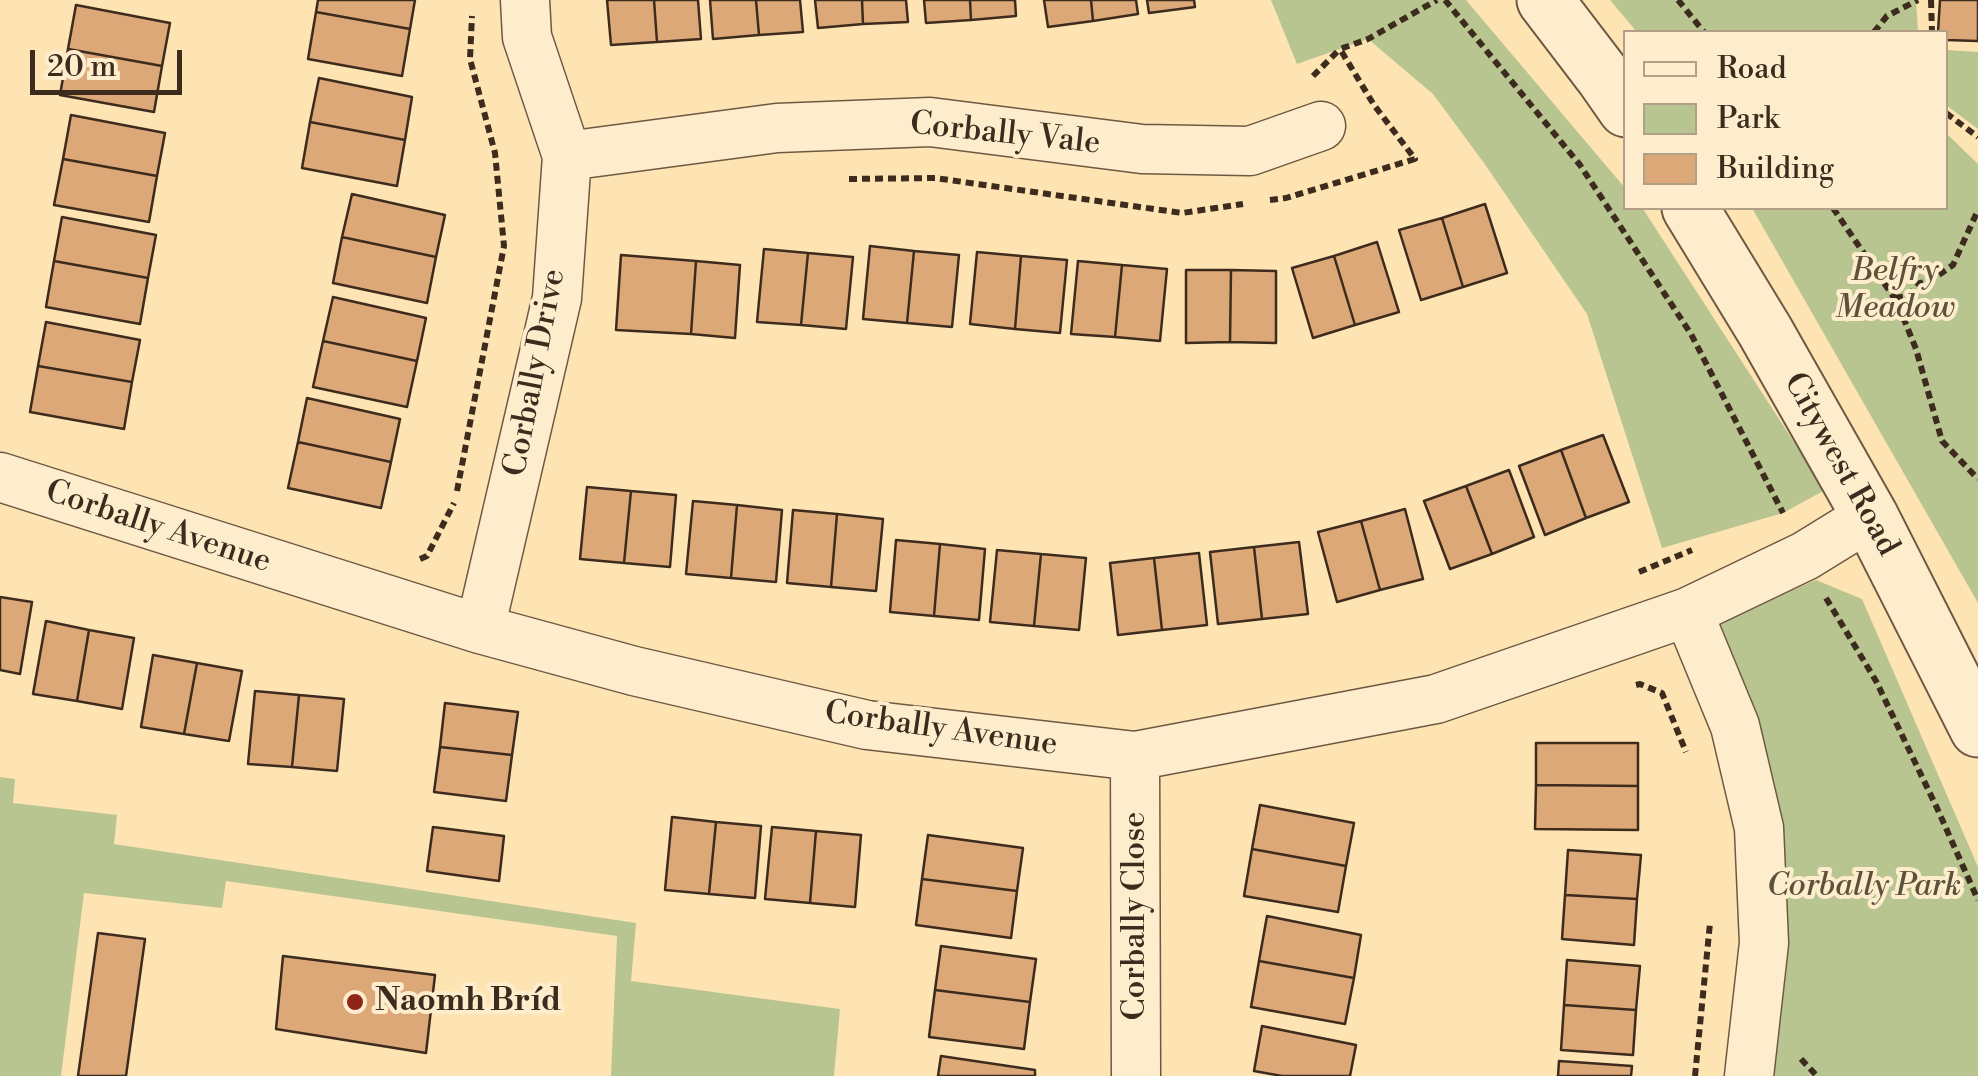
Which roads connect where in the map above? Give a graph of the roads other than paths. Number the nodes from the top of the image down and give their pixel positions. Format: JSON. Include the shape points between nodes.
{"nodes":[{"id":1,"x":525,"y":0,"type":"edge"},
{"id":2,"x":1544,"y":0,"type":"edge"},
{"id":3,"x":1623,"y":104,"type":"edge"},
{"id":4,"x":1321,"y":126,"type":"dead end"},
{"id":5,"x":566,"y":156,"type":"junction"},
{"id":6,"x":1691,"y":210,"type":"edge"},
{"id":7,"x":0,"y":478,"type":"edge"},
{"id":8,"x":1870,"y":516,"type":"junction"},
{"id":9,"x":1688,"y":612,"type":"junction"},
{"id":10,"x":480,"y":629,"type":"junction"},
{"id":11,"x":1978,"y":730,"type":"edge"},
{"id":12,"x":1135,"y":756,"type":"junction"},
{"id":13,"x":1136,"y":1076,"type":"edge"},
{"id":14,"x":1749,"y":1076,"type":"edge"}],
"edges":[{"from":1,"to":5,"type":"street","name":"Corbally Drive","via":[[527,37]]},
{"from":2,"to":3,"type":"street"},
{"from":4,"to":5,"type":"street","name":"Corbally Vale","via":[[1250,151],[1142,149],[930,122],[776,128]]},
{"from":5,"to":10,"type":"street","name":"Corbally Drive","via":[[557,298]]},
{"from":6,"to":8,"type":"street","name":"Citywest Road"},
{"from":7,"to":10,"type":"street","name":"Corbally Avenue"},
{"from":8,"to":9,"type":"street","name":"Corbally Avenue","via":[[1805,556]]},
{"from":8,"to":11,"type":"street","name":"Citywest Road"},
{"from":9,"to":12,"type":"street","name":"Corbally Avenue","via":[[1436,700]]},
{"from":9,"to":14,"type":"street","via":[[1735,726],[1760,828],[1764,943]]},
{"from":10,"to":12,"type":"street","name":"Corbally Avenue","via":[[867,725]]},
{"from":12,"to":13,"type":"street","name":"Corbally Close"}]}
